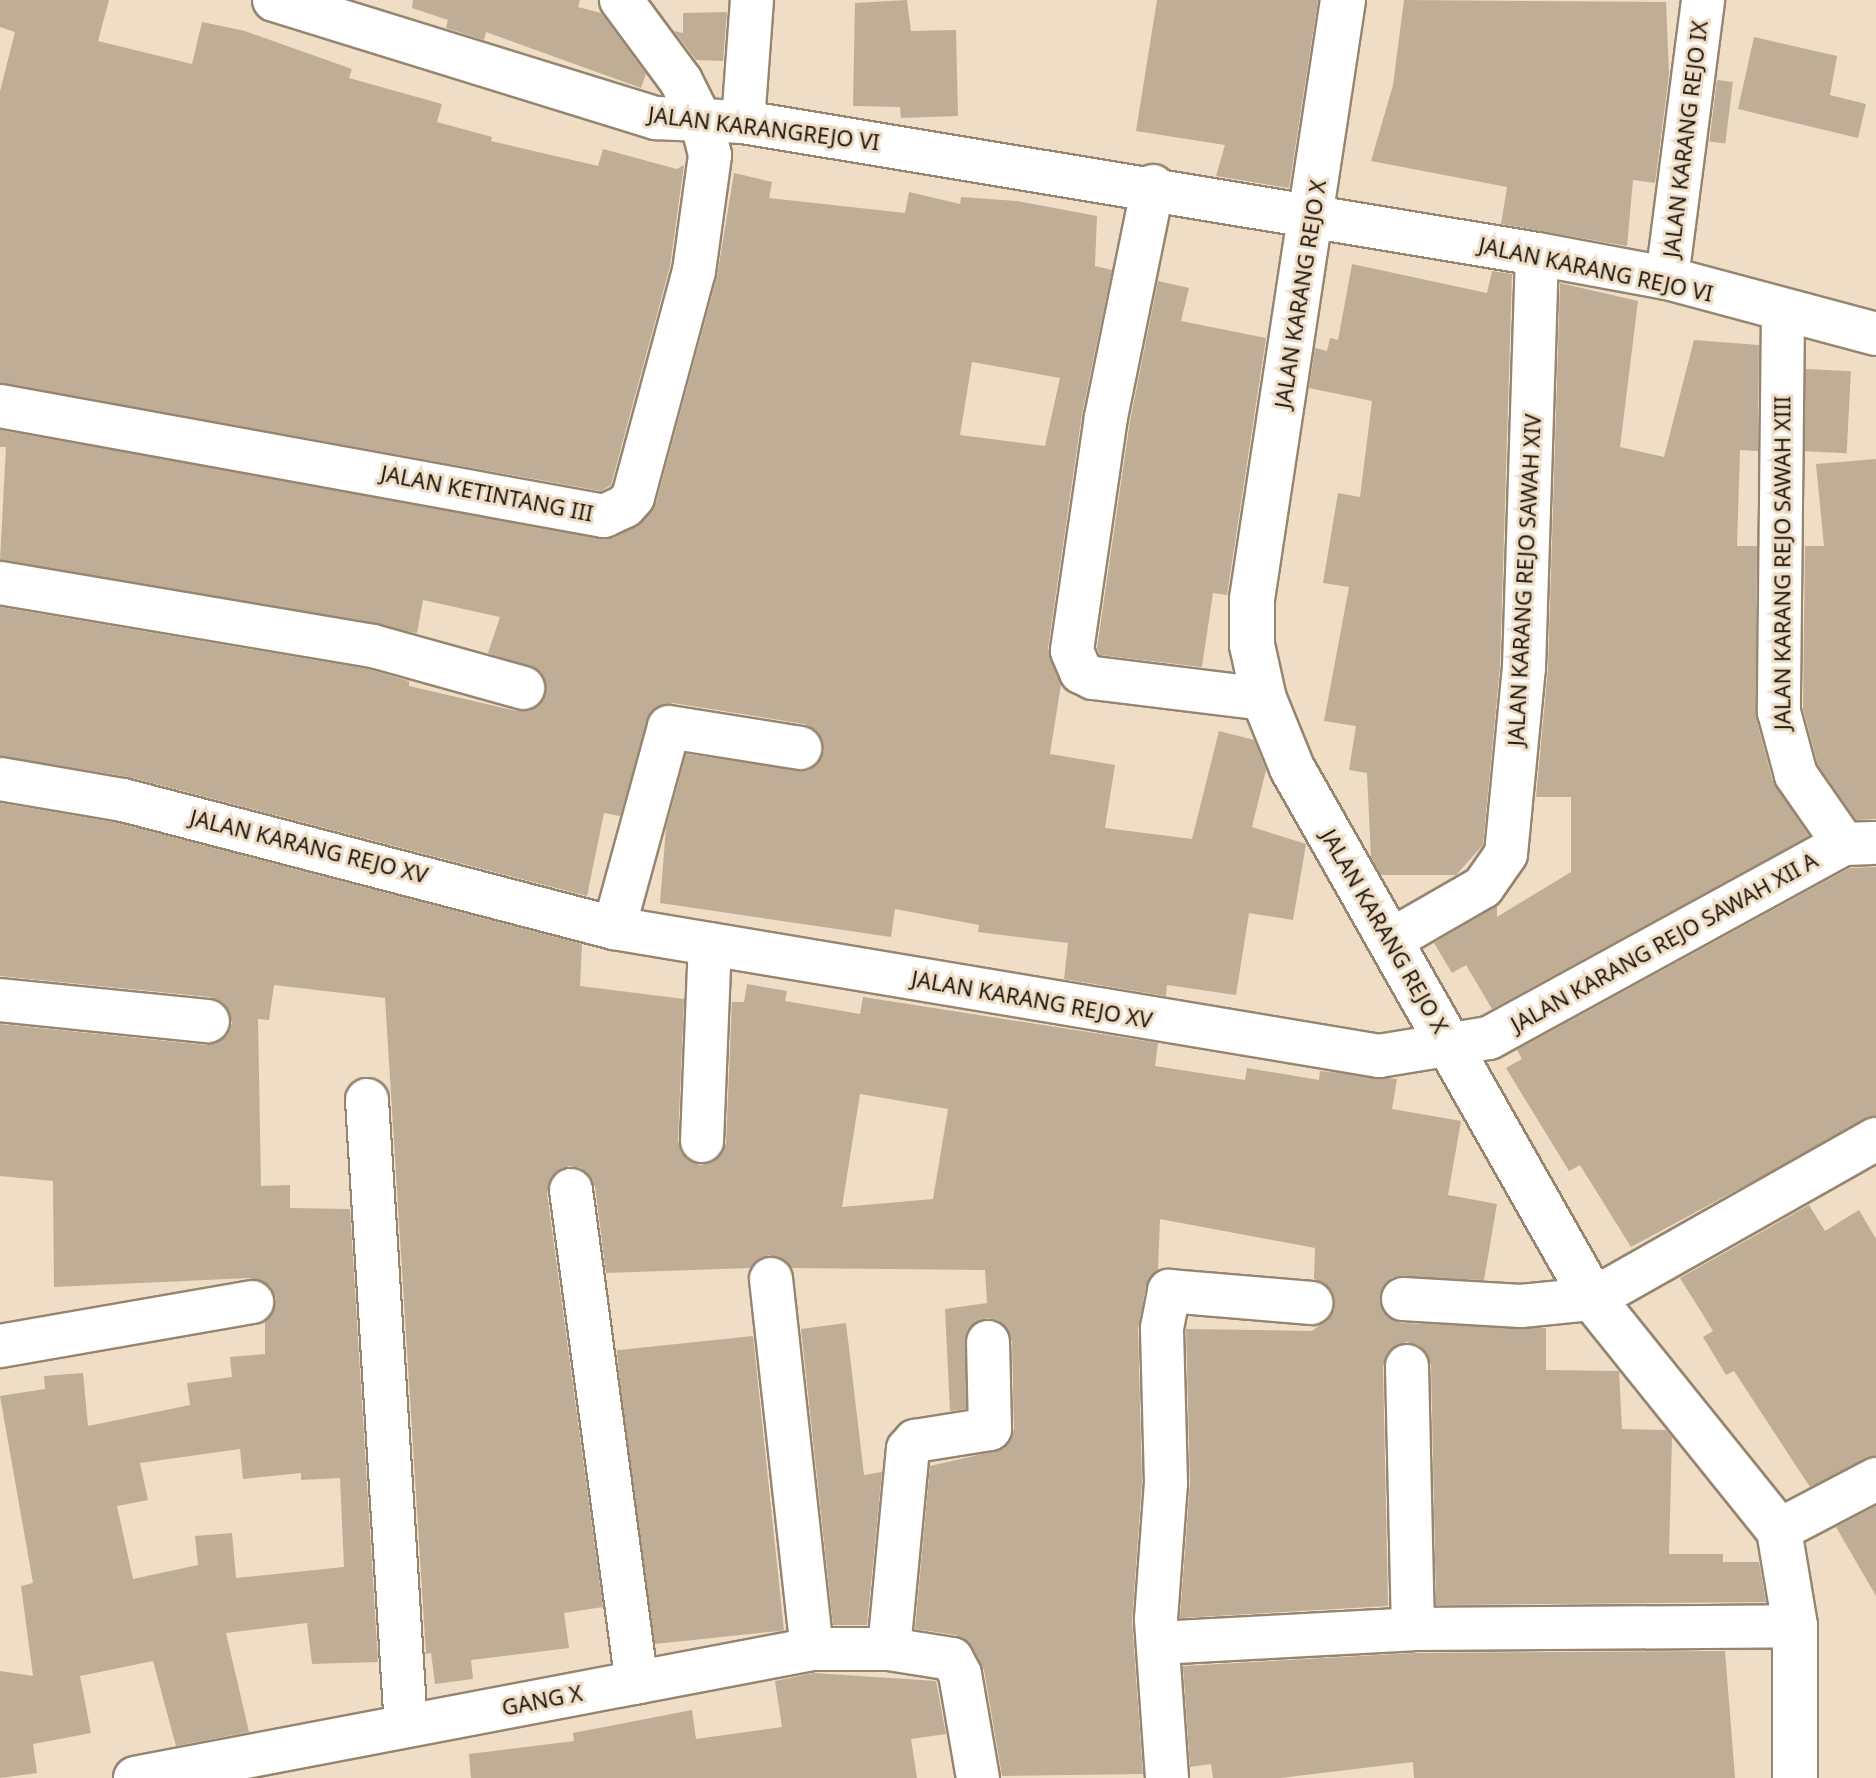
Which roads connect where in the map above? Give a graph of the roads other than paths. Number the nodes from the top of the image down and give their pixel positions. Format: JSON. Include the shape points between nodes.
{"nodes":[{"id":1,"x":274,"y":0,"type":"edge"},
{"id":2,"x":621,"y":0,"type":"edge"},
{"id":3,"x":752,"y":0,"type":"edge"},
{"id":4,"x":1343,"y":0,"type":"edge"},
{"id":5,"x":1703,"y":0,"type":"edge"},
{"id":6,"x":723,"y":122,"type":"junction"},
{"id":7,"x":1153,"y":186,"type":"junction"},
{"id":8,"x":1313,"y":217,"type":"junction"},
{"id":9,"x":1537,"y":254,"type":"junction"},
{"id":10,"x":1667,"y":278,"type":"junction"},
{"id":11,"x":1783,"y":312,"type":"junction"},
{"id":12,"x":1876,"y":334,"type":"edge"},
{"id":13,"x":0,"y":406,"type":"edge"},
{"id":14,"x":0,"y":583,"type":"edge"},
{"id":15,"x":523,"y":688,"type":"dead end"},
{"id":16,"x":1264,"y":699,"type":"junction"},
{"id":17,"x":800,"y":748,"type":"dead end"},
{"id":18,"x":0,"y":779,"type":"edge"},
{"id":19,"x":1860,"y":844,"type":"edge"},
{"id":20,"x":614,"y":928,"type":"junction"},
{"id":21,"x":1391,"y":940,"type":"junction"},
{"id":22,"x":710,"y":944,"type":"junction"},
{"id":23,"x":0,"y":1000,"type":"edge"},
{"id":24,"x":208,"y":1021,"type":"dead end"},
{"id":25,"x":1451,"y":1046,"type":"junction"},
{"id":26,"x":367,"y":1100,"type":"dead end"},
{"id":27,"x":1876,"y":1139,"type":"edge"},
{"id":28,"x":702,"y":1141,"type":"dead end"},
{"id":29,"x":571,"y":1190,"type":"dead end"},
{"id":30,"x":771,"y":1279,"type":"dead end"},
{"id":31,"x":1403,"y":1299,"type":"dead end"},
{"id":32,"x":1593,"y":1299,"type":"junction"},
{"id":33,"x":252,"y":1302,"type":"dead end"},
{"id":34,"x":1311,"y":1303,"type":"dead end"},
{"id":35,"x":988,"y":1342,"type":"dead end"},
{"id":36,"x":0,"y":1346,"type":"edge"},
{"id":37,"x":1407,"y":1366,"type":"dead end"},
{"id":38,"x":1876,"y":1479,"type":"edge"},
{"id":39,"x":1779,"y":1530,"type":"junction"},
{"id":40,"x":1795,"y":1626,"type":"junction"},
{"id":41,"x":1413,"y":1629,"type":"junction"},
{"id":42,"x":1158,"y":1643,"type":"junction"},
{"id":43,"x":812,"y":1649,"type":"junction"},
{"id":44,"x":889,"y":1649,"type":"junction"},
{"id":45,"x":637,"y":1683,"type":"junction"},
{"id":46,"x":406,"y":1726,"type":"junction"},
{"id":47,"x":135,"y":1778,"type":"edge"},
{"id":48,"x":978,"y":1778,"type":"edge"},
{"id":49,"x":1167,"y":1778,"type":"edge"},
{"id":50,"x":1795,"y":1778,"type":"edge"}],
"edges":[{"from":1,"to":6,"type":"street","name":"JALAN KARANGREJO VI","via":[[656,118]]},
{"from":2,"to":6,"type":"street","name":"JALAN KETINTANG III","via":[[681,81]]},
{"from":3,"to":6,"type":"street"},
{"from":4,"to":8,"type":"street","name":"JALAN KARANG REJO X"},
{"from":5,"to":10,"type":"street","name":"JALAN KARANG REJO IX"},
{"from":6,"to":7,"type":"street","name":"JALAN KARANGREJO VI"},
{"from":6,"to":13,"type":"street","name":"JALAN KETINTANG III","via":[[694,271],[633,497],[615,512],[604,516]]},
{"from":7,"to":8,"type":"street","name":"JALAN KARANGREJO VI"},
{"from":7,"to":16,"type":"street","via":[[1106,417],[1072,651],[1081,672],[1093,678]]},
{"from":8,"to":9,"type":"street","name":"JALAN KARANG REJO VI"},
{"from":8,"to":16,"type":"street","name":"JALAN KARANG REJO X","via":[[1252,599],[1252,645]]},
{"from":9,"to":10,"type":"street","name":"JALAN KARANG REJO VI"},
{"from":9,"to":21,"type":"street","name":"JALAN KARANG REJO SAWAH XIV","via":[[1524,668],[1506,854],[1483,887]]},
{"from":10,"to":11,"type":"street","name":"JALAN KARANG REJO VI"},
{"from":11,"to":12,"type":"street","name":"JALAN KARANG REJO VI"},
{"from":11,"to":19,"type":"street","name":"JALAN KARANG REJO SAWAH XIII","via":[[1779,712],[1796,775]]},
{"from":14,"to":15,"type":"street","via":[[332,637]]},
{"from":16,"to":21,"type":"street","name":"JALAN KARANG REJO X","via":[[1292,768]]},
{"from":17,"to":20,"type":"street","via":[[669,727]]},
{"from":18,"to":20,"type":"street","name":"JALAN KARANG REJO XV","via":[[123,800]]},
{"from":19,"to":25,"type":"street","name":"JALAN KARANG REJO SAWAH XII A","via":[[1489,1038]]},
{"from":20,"to":22,"type":"street","name":"JALAN KARANG REJO XV"},
{"from":21,"to":25,"type":"street","name":"JALAN KARANG REJO X"},
{"from":22,"to":25,"type":"street","name":"JALAN KARANG REJO XV","via":[[1379,1056]]},
{"from":22,"to":28,"type":"street"},
{"from":23,"to":24,"type":"street"},
{"from":25,"to":32,"type":"street","name":"JALAN KARANG REJO X"},
{"from":26,"to":46,"type":"street"},
{"from":27,"to":32,"type":"street"},
{"from":29,"to":45,"type":"street"},
{"from":30,"to":43,"type":"street"},
{"from":31,"to":32,"type":"street","via":[[1521,1306]]},
{"from":32,"to":39,"type":"street","name":"JALAN KARANG REJO X"},
{"from":33,"to":36,"type":"street"},
{"from":34,"to":42,"type":"street","via":[[1169,1291],[1162,1328],[1166,1483]]},
{"from":35,"to":44,"type":"street","via":[[990,1429],[910,1443]]},
{"from":37,"to":41,"type":"street"},
{"from":38,"to":39,"type":"street"},
{"from":39,"to":40,"type":"street","name":"JALAN KARANG REJO X"},
{"from":40,"to":41,"type":"street"},
{"from":40,"to":50,"type":"street","name":"JALAN KARANG REJO X"},
{"from":41,"to":42,"type":"street"},
{"from":42,"to":49,"type":"street"},
{"from":43,"to":44,"type":"street","name":"GANG X"},
{"from":43,"to":45,"type":"street","name":"GANG X"},
{"from":44,"to":48,"type":"street","name":"GANG X","via":[[952,1659],[960,1674]]},
{"from":45,"to":46,"type":"street","name":"GANG X"},
{"from":46,"to":47,"type":"street","name":"GANG X"}]}
